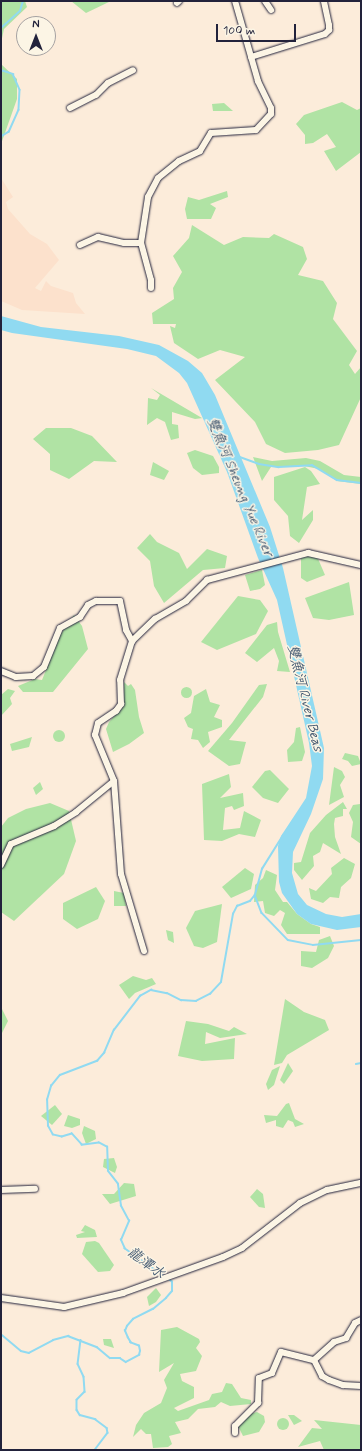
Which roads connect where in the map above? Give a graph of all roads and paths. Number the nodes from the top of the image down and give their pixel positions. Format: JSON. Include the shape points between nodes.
{"nodes":[{"id":1,"x":235,"y":1,"type":"edge"},
{"id":2,"x":265,"y":1,"type":"edge"},
{"id":3,"x":324,"y":1,"type":"edge"},
{"id":4,"x":271,"y":10,"type":"dead end"},
{"id":5,"x":251,"y":57,"type":"junction"},
{"id":6,"x":133,"y":70,"type":"dead end"},
{"id":7,"x":70,"y":108,"type":"dead end"},
{"id":8,"x":141,"y":243,"type":"junction"},
{"id":9,"x":80,"y":245,"type":"dead end"},
{"id":10,"x":151,"y":288,"type":"dead end"},
{"id":11,"x":361,"y":565,"type":"edge"},
{"id":12,"x":132,"y":641,"type":"junction"},
{"id":13,"x":1,"y":671,"type":"edge"},
{"id":14,"x":114,"y":781,"type":"junction"},
{"id":15,"x":1,"y":865,"type":"edge"},
{"id":16,"x":144,"y":951,"type":"dead end"},
{"id":17,"x":361,"y":1182,"type":"edge"},
{"id":18,"x":35,"y":1189,"type":"dead end"},
{"id":19,"x":1,"y":1190,"type":"edge"},
{"id":20,"x":1,"y":1298,"type":"edge"},
{"id":21,"x":361,"y":1320,"type":"edge"},
{"id":22,"x":314,"y":1360,"type":"junction"},
{"id":23,"x":361,"y":1386,"type":"edge"},
{"id":24,"x":235,"y":1434,"type":"dead end"}],
"edges":[{"from":1,"to":5,"type":"street"},
{"from":2,"to":4,"type":"street"},
{"from":3,"to":5,"type":"street","via":[[329,25],[329,30],[325,34]]},
{"from":5,"to":8,"type":"street","via":[[258,81],[271,108],[268,120],[256,130],[211,133],[200,151],[179,161],[158,178],[148,197]]},
{"from":6,"to":7,"type":"street","via":[[108,83],[96,95]]},
{"from":8,"to":9,"type":"street","via":[[124,243],[98,237]]},
{"from":8,"to":10,"type":"street"},
{"from":11,"to":12,"type":"street","via":[[314,553],[207,580],[186,600],[155,619]]},
{"from":12,"to":13,"type":"street","via":[[126,630],[120,601],[96,601],[88,605],[80,617],[60,628],[44,667],[33,676],[16,677]]},
{"from":12,"to":14,"type":"street","via":[[120,680],[121,704],[116,711],[98,723],[95,730],[96,739]]},
{"from":14,"to":15,"type":"street","via":[[71,816],[11,844]]},
{"from":14,"to":16,"type":"street","via":[[121,874]]},
{"from":17,"to":20,"type":"street","via":[[327,1190],[300,1203],[242,1248],[176,1276],[102,1300],[69,1306],[43,1306]]},
{"from":18,"to":19,"type":"street"},
{"from":21,"to":22,"type":"street","via":[[355,1323],[346,1338],[334,1342]]},
{"from":22,"to":23,"type":"street","via":[[322,1376],[337,1384]]},
{"from":22,"to":24,"type":"street","via":[[284,1351],[279,1353],[272,1373],[259,1378],[258,1403],[235,1426]]}]}
